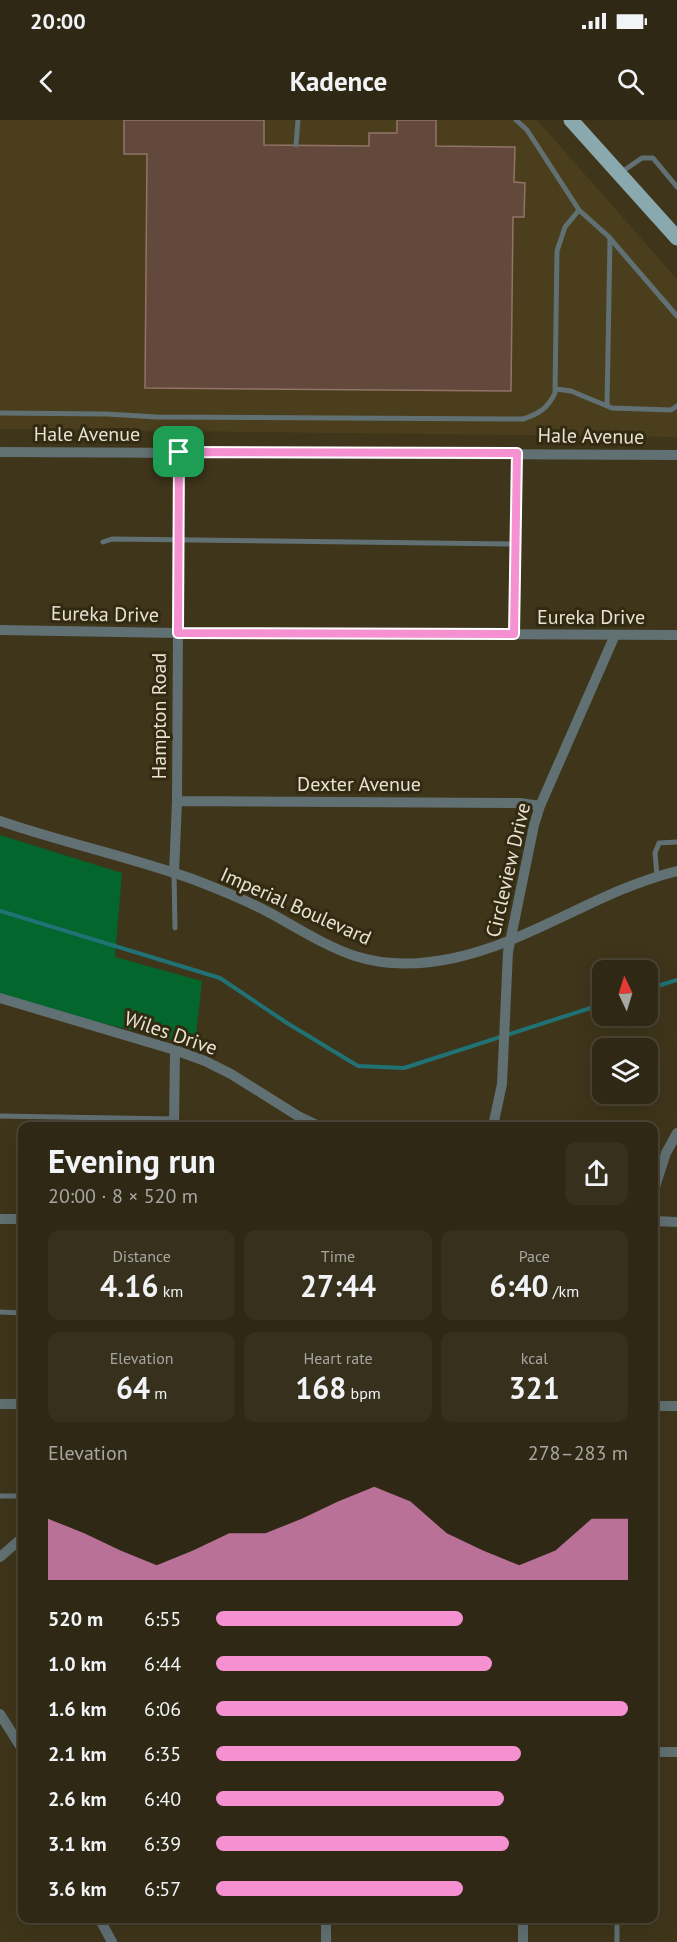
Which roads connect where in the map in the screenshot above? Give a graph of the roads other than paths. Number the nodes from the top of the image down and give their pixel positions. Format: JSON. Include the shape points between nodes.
{"nodes":[{"id":1,"x":298,"y":120,"type":"edge"},
{"id":2,"x":516,"y":120,"type":"edge"},
{"id":3,"x":571,"y":120,"type":"edge"},
{"id":4,"x":296,"y":145,"type":"dead end"},
{"id":5,"x":619,"y":174,"type":"junction"},
{"id":6,"x":677,"y":187,"type":"edge"},
{"id":7,"x":579,"y":210,"type":"junction"},
{"id":8,"x":677,"y":238,"type":"edge"},
{"id":9,"x":610,"y":239,"type":"junction"},
{"id":10,"x":677,"y":316,"type":"edge"},
{"id":11,"x":556,"y":389,"type":"junction"},
{"id":12,"x":607,"y":406,"type":"junction"},
{"id":13,"x":677,"y":406,"type":"edge"},
{"id":14,"x":0,"y":413,"type":"edge"},
{"id":15,"x":0,"y":452,"type":"edge"},
{"id":16,"x":179,"y":452,"type":"junction"},
{"id":17,"x":517,"y":453,"type":"junction"},
{"id":18,"x":677,"y":455,"type":"edge"},
{"id":19,"x":178,"y":540,"type":"junction"},
{"id":20,"x":103,"y":542,"type":"dead end"},
{"id":21,"x":516,"y":544,"type":"junction"},
{"id":22,"x":0,"y":630,"type":"edge"},
{"id":23,"x":178,"y":633,"type":"junction"},
{"id":24,"x":514,"y":634,"type":"junction"},
{"id":25,"x":615,"y":635,"type":"junction"},
{"id":26,"x":677,"y":635,"type":"edge"},
{"id":27,"x":177,"y":801,"type":"junction"},
{"id":28,"x":540,"y":806,"type":"junction"},
{"id":29,"x":0,"y":821,"type":"edge"},
{"id":30,"x":677,"y":842,"type":"edge"},
{"id":31,"x":677,"y":871,"type":"edge"},
{"id":32,"x":174,"y":873,"type":"junction"},
{"id":33,"x":657,"y":876,"type":"junction"},
{"id":34,"x":174,"y":928,"type":"dead end"},
{"id":35,"x":511,"y":940,"type":"junction"},
{"id":36,"x":0,"y":998,"type":"edge"},
{"id":37,"x":175,"y":1050,"type":"junction"},
{"id":38,"x":0,"y":1116,"type":"edge"},
{"id":39,"x":149,"y":1122,"type":"edge"},
{"id":40,"x":174,"y":1122,"type":"edge"},
{"id":41,"x":311,"y":1122,"type":"edge"},
{"id":42,"x":494,"y":1122,"type":"edge"},
{"id":43,"x":677,"y":1133,"type":"edge"},
{"id":44,"x":658,"y":1178,"type":"edge"},
{"id":45,"x":0,"y":1219,"type":"edge"},
{"id":46,"x":18,"y":1219,"type":"edge"},
{"id":47,"x":658,"y":1221,"type":"edge"},
{"id":48,"x":677,"y":1222,"type":"edge"},
{"id":49,"x":0,"y":1312,"type":"edge"},
{"id":50,"x":18,"y":1312,"type":"edge"},
{"id":51,"x":0,"y":1404,"type":"edge"},
{"id":52,"x":18,"y":1404,"type":"edge"},
{"id":53,"x":658,"y":1406,"type":"edge"},
{"id":54,"x":677,"y":1406,"type":"edge"},
{"id":55,"x":0,"y":1496,"type":"edge"},
{"id":56,"x":18,"y":1496,"type":"edge"},
{"id":57,"x":18,"y":1541,"type":"edge"},
{"id":58,"x":0,"y":1557,"type":"edge"},
{"id":59,"x":0,"y":1714,"type":"edge"},
{"id":60,"x":18,"y":1743,"type":"edge"},
{"id":61,"x":658,"y":1752,"type":"edge"},
{"id":62,"x":677,"y":1752,"type":"edge"},
{"id":63,"x":102,"y":1923,"type":"edge"},
{"id":64,"x":326,"y":1923,"type":"edge"},
{"id":65,"x":523,"y":1923,"type":"edge"},
{"id":66,"x":617,"y":1923,"type":"edge"},
{"id":67,"x":112,"y":1942,"type":"edge"},
{"id":68,"x":326,"y":1942,"type":"edge"},
{"id":69,"x":523,"y":1942,"type":"edge"},
{"id":70,"x":617,"y":1942,"type":"edge"}],
"edges":[{"from":1,"to":4,"type":"lane"},
{"from":2,"to":7,"type":"lane","via":[[527,130]]},
{"from":3,"to":5,"type":"main road"},
{"from":5,"to":6,"type":"lane","via":[[642,158],[653,158]]},
{"from":5,"to":8,"type":"main road"},
{"from":7,"to":9,"type":"lane"},
{"from":7,"to":11,"type":"lane","via":[[565,227],[557,251]]},
{"from":9,"to":10,"type":"lane"},
{"from":9,"to":12,"type":"lane"},
{"from":11,"to":12,"type":"lane"},
{"from":11,"to":14,"type":"lane","via":[[544,410],[523,419]]},
{"from":12,"to":13,"type":"lane","via":[[671,410]]},
{"from":15,"to":16,"type":"street","name":"Hale Avenue"},
{"from":16,"to":17,"type":"street","name":"Hale Avenue"},
{"from":16,"to":19,"type":"street","name":"Hampton Road"},
{"from":17,"to":18,"type":"street","name":"Hale Avenue"},
{"from":17,"to":21,"type":"street"},
{"from":19,"to":20,"type":"lane"},
{"from":19,"to":21,"type":"lane"},
{"from":19,"to":23,"type":"street","name":"Hampton Road"},
{"from":21,"to":24,"type":"street"},
{"from":22,"to":23,"type":"street","name":"Eureka Drive"},
{"from":23,"to":24,"type":"street","name":"Eureka Drive"},
{"from":23,"to":27,"type":"street","name":"Hampton Road"},
{"from":24,"to":25,"type":"street","name":"Eureka Drive"},
{"from":25,"to":26,"type":"street","name":"Eureka Drive"},
{"from":25,"to":28,"type":"street","name":"Circleview Drive"},
{"from":27,"to":28,"type":"street","name":"Dexter Avenue","via":[[520,802]]},
{"from":27,"to":32,"type":"street","name":"Hampton Road"},
{"from":28,"to":35,"type":"street","name":"Circleview Drive"},
{"from":29,"to":32,"type":"street","name":"Imperial Boulevard"},
{"from":30,"to":33,"type":"lane","via":[[659,843],[655,853]]},
{"from":31,"to":33,"type":"street","name":"Imperial Boulevard"},
{"from":32,"to":34,"type":"lane"},
{"from":32,"to":35,"type":"street","name":"Imperial Boulevard","via":[[223,890],[356,956],[380,961],[429,963],[487,950]]},
{"from":33,"to":35,"type":"street","name":"Imperial Boulevard","via":[[617,890]]},
{"from":35,"to":42,"type":"street","name":"Circleview Drive","via":[[501,1092]]},
{"from":36,"to":37,"type":"street","name":"Wiles Drive"},
{"from":37,"to":40,"type":"street"},
{"from":37,"to":41,"type":"street","name":"Wiles Drive","via":[[231,1074]]},
{"from":38,"to":39,"type":"lane"},
{"from":43,"to":44,"type":"street"},
{"from":45,"to":46,"type":"street"},
{"from":47,"to":48,"type":"street"},
{"from":49,"to":50,"type":"lane"},
{"from":51,"to":52,"type":"street"},
{"from":53,"to":54,"type":"street"},
{"from":55,"to":56,"type":"lane"},
{"from":57,"to":58,"type":"street"},
{"from":59,"to":60,"type":"street"},
{"from":61,"to":62,"type":"street"},
{"from":63,"to":67,"type":"street"},
{"from":64,"to":68,"type":"street"},
{"from":65,"to":69,"type":"street"},
{"from":66,"to":70,"type":"lane"}]}
